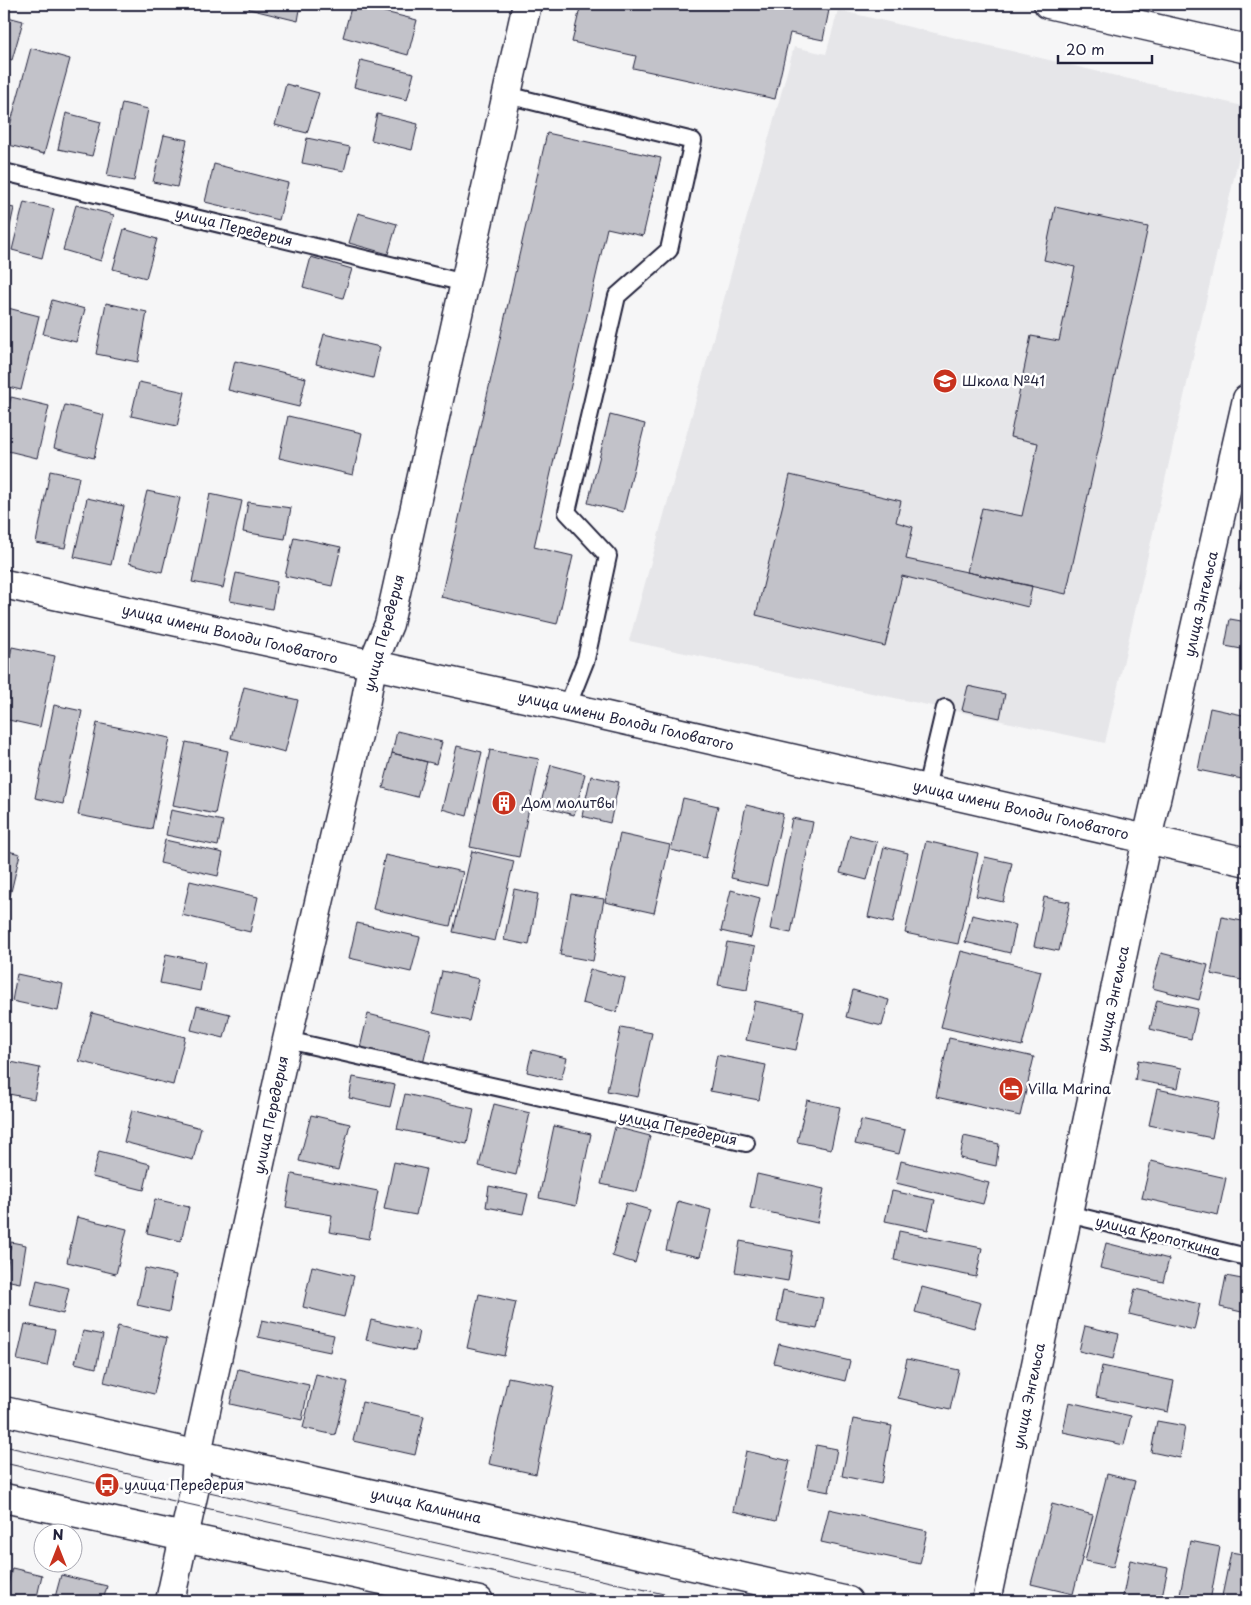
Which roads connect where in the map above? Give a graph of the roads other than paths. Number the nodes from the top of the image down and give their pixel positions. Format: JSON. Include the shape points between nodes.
{"nodes":[{"id":1,"x":527,"y":4,"type":"edge"},
{"id":2,"x":1048,"y":4,"type":"edge"},
{"id":3,"x":1247,"y":49,"type":"edge"},
{"id":4,"x":507,"y":95,"type":"junction"},
{"id":5,"x":4,"y":172,"type":"edge"},
{"id":6,"x":465,"y":283,"type":"junction"},
{"id":7,"x":1247,"y":399,"type":"edge"},
{"id":8,"x":4,"y":584,"type":"edge"},
{"id":9,"x":372,"y":665,"type":"junction"},
{"id":10,"x":567,"y":707,"type":"junction"},
{"id":11,"x":946,"y":708,"type":"dead end"},
{"id":12,"x":926,"y":788,"type":"junction"},
{"id":13,"x":1147,"y":839,"type":"junction"},
{"id":14,"x":1247,"y":862,"type":"edge"},
{"id":15,"x":287,"y":1040,"type":"junction"},
{"id":16,"x":746,"y":1143,"type":"dead end"},
{"id":17,"x":1068,"y":1214,"type":"junction"},
{"id":18,"x":1247,"y":1257,"type":"edge"},
{"id":19,"x":4,"y":1411,"type":"edge"},
{"id":20,"x":197,"y":1455,"type":"junction"},
{"id":21,"x":4,"y":1498,"type":"edge"},
{"id":22,"x":184,"y":1538,"type":"junction"},
{"id":23,"x":170,"y":1601,"type":"edge"},
{"id":24,"x":479,"y":1601,"type":"edge"},
{"id":25,"x":848,"y":1601,"type":"edge"},
{"id":26,"x":986,"y":1601,"type":"edge"}],
"edges":[{"from":1,"to":4,"type":"street","name":"улица Передерия"},
{"from":2,"to":3,"type":"street"},
{"from":4,"to":6,"type":"street","name":"улица Передерия"},
{"from":4,"to":10,"type":"lane","via":[[693,141],[669,250],[618,296],[567,512],[608,556],[586,659]]},
{"from":5,"to":6,"type":"lane","name":"улица Передерия"},
{"from":6,"to":9,"type":"street","name":"улица Передерия","via":[[389,624]]},
{"from":7,"to":13,"type":"street","name":"улица Энгельса"},
{"from":8,"to":9,"type":"street","name":"улица имени Володи Головатого"},
{"from":9,"to":10,"type":"street","name":"улица имени Володи Головатого"},
{"from":9,"to":15,"type":"street","name":"улица Передерия"},
{"from":10,"to":12,"type":"street","name":"улица имени Володи Головатого"},
{"from":11,"to":12,"type":"lane"},
{"from":12,"to":13,"type":"street","name":"улица имени Володи Головатого"},
{"from":13,"to":14,"type":"street","name":"улица имени Володи Головатого"},
{"from":13,"to":17,"type":"street","name":"улица Энгельса"},
{"from":15,"to":16,"type":"lane","name":"улица Передерия"},
{"from":15,"to":20,"type":"street","name":"улица Передерия"},
{"from":17,"to":18,"type":"lane","name":"улица Кропоткина"},
{"from":17,"to":26,"type":"street","name":"улица Энгельса"},
{"from":19,"to":20,"type":"street","name":"улица Калинина"},
{"from":20,"to":22,"type":"street","name":"улица Передерия","via":[[196,1487]]},
{"from":20,"to":25,"type":"street","name":"улица Калинина"},
{"from":21,"to":22,"type":"street"},
{"from":22,"to":23,"type":"street","name":"улица Передерия"},
{"from":22,"to":24,"type":"street"}]}
